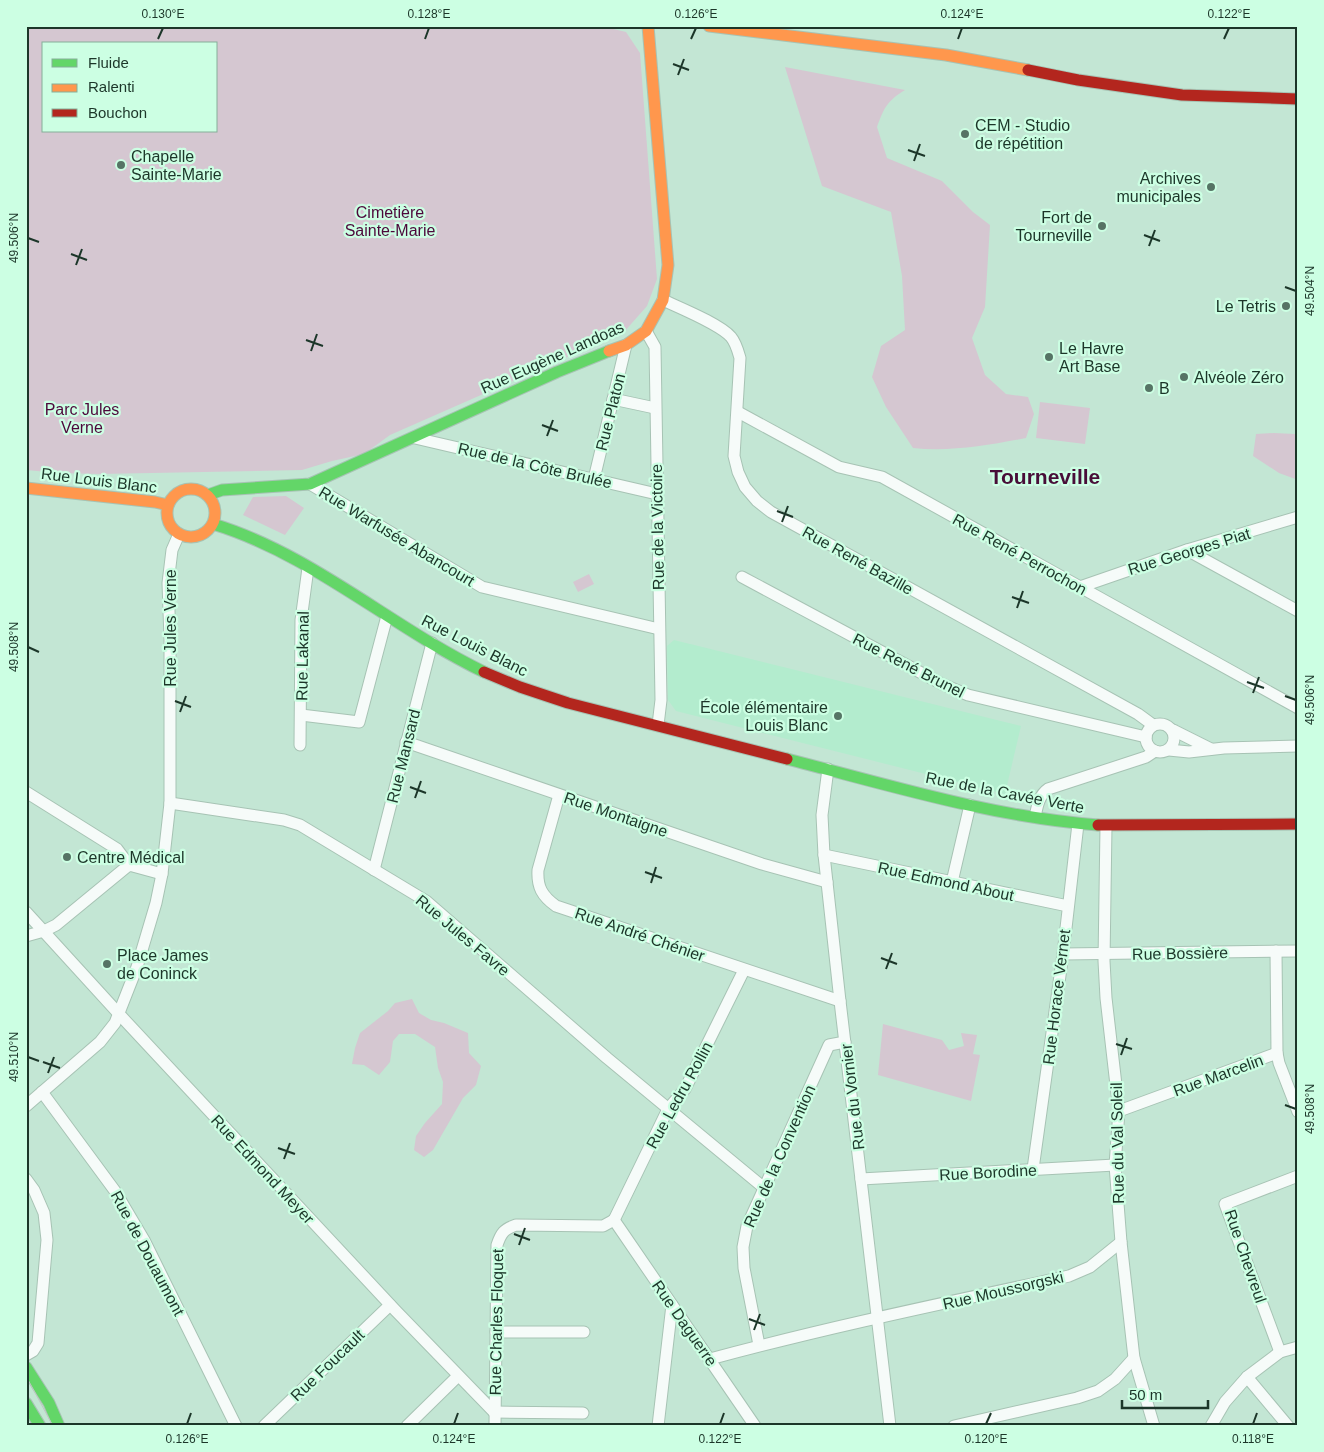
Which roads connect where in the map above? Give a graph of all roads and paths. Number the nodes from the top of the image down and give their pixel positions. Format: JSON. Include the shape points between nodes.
{"nodes":[{"id":1,"x":648,"y":26,"type":"edge"},
{"id":2,"x":709,"y":26,"type":"edge"},
{"id":3,"x":1298,"y":99,"type":"edge"},
{"id":4,"x":663,"y":300,"type":"junction"},
{"id":5,"x":646,"y":331,"type":"junction"},
{"id":6,"x":626,"y":345,"type":"junction"},
{"id":7,"x":613,"y":399,"type":"junction"},
{"id":8,"x":655,"y":408,"type":"junction"},
{"id":9,"x":738,"y":412,"type":"junction"},
{"id":10,"x":413,"y":437,"type":"junction"},
{"id":11,"x":594,"y":479,"type":"junction"},
{"id":12,"x":310,"y":484,"type":"junction"},
{"id":13,"x":26,"y":488,"type":"edge"},
{"id":14,"x":657,"y":494,"type":"junction"},
{"id":15,"x":208,"y":495,"type":"junction"},
{"id":16,"x":168,"y":505,"type":"junction"},
{"id":17,"x":1298,"y":517,"type":"edge"},
{"id":18,"x":1281,"y":522,"type":"junction"},
{"id":19,"x":213,"y":524,"type":"junction"},
{"id":20,"x":1298,"y":526,"type":"edge"},
{"id":21,"x":179,"y":534,"type":"junction"},
{"id":22,"x":1187,"y":550,"type":"junction"},
{"id":23,"x":308,"y":568,"type":"junction"},
{"id":24,"x":742,"y":577,"type":"dead end"},
{"id":25,"x":1080,"y":587,"type":"junction"},
{"id":26,"x":1298,"y":611,"type":"edge"},
{"id":27,"x":387,"y":616,"type":"junction"},
{"id":28,"x":660,"y":629,"type":"junction"},
{"id":29,"x":432,"y":643,"type":"junction"},
{"id":30,"x":1298,"y":708,"type":"edge"},
{"id":31,"x":301,"y":715,"type":"junction"},
{"id":32,"x":658,"y":725,"type":"junction"},
{"id":33,"x":1152,"y":725,"type":"junction"},
{"id":34,"x":1173,"y":730,"type":"junction"},
{"id":35,"x":1146,"y":738,"type":"junction"},
{"id":36,"x":406,"y":742,"type":"junction"},
{"id":37,"x":300,"y":745,"type":"dead end"},
{"id":38,"x":1298,"y":746,"type":"edge"},
{"id":39,"x":1211,"y":749,"type":"junction"},
{"id":40,"x":1169,"y":750,"type":"junction"},
{"id":41,"x":1155,"y":751,"type":"junction"},
{"id":42,"x":828,"y":769,"type":"junction"},
{"id":43,"x":26,"y":792,"type":"edge"},
{"id":44,"x":559,"y":795,"type":"junction"},
{"id":45,"x":170,"y":804,"type":"junction"},
{"id":46,"x":970,"y":805,"type":"junction"},
{"id":47,"x":1034,"y":817,"type":"junction"},
{"id":48,"x":1078,"y":824,"type":"junction"},
{"id":49,"x":1298,"y":824,"type":"edge"},
{"id":50,"x":1106,"y":826,"type":"junction"},
{"id":51,"x":824,"y":855,"type":"junction"},
{"id":52,"x":129,"y":866,"type":"junction"},
{"id":53,"x":374,"y":870,"type":"junction"},
{"id":54,"x":162,"y":874,"type":"junction"},
{"id":55,"x":827,"y":882,"type":"junction"},
{"id":56,"x":952,"y":882,"type":"junction"},
{"id":57,"x":1068,"y":906,"type":"junction"},
{"id":58,"x":26,"y":912,"type":"edge"},
{"id":59,"x":44,"y":931,"type":"junction"},
{"id":60,"x":26,"y":936,"type":"edge"},
{"id":61,"x":1276,"y":951,"type":"junction"},
{"id":62,"x":1298,"y":951,"type":"edge"},
{"id":63,"x":1062,"y":954,"type":"junction"},
{"id":64,"x":1103,"y":954,"type":"junction"},
{"id":65,"x":744,"y":970,"type":"junction"},
{"id":66,"x":840,"y":1001,"type":"junction"},
{"id":67,"x":119,"y":1014,"type":"junction"},
{"id":68,"x":845,"y":1042,"type":"junction"},
{"id":69,"x":1277,"y":1053,"type":"junction"},
{"id":70,"x":42,"y":1092,"type":"junction"},
{"id":71,"x":26,"y":1106,"type":"edge"},
{"id":72,"x":668,"y":1109,"type":"junction"},
{"id":73,"x":1119,"y":1111,"type":"junction"},
{"id":74,"x":1298,"y":1112,"type":"edge"},
{"id":75,"x":1115,"y":1165,"type":"junction"},
{"id":76,"x":1033,"y":1169,"type":"junction"},
{"id":77,"x":1298,"y":1176,"type":"edge"},
{"id":78,"x":26,"y":1179,"type":"edge"},
{"id":79,"x":861,"y":1179,"type":"junction"},
{"id":80,"x":764,"y":1187,"type":"junction"},
{"id":81,"x":614,"y":1220,"type":"junction"},
{"id":82,"x":1121,"y":1242,"type":"junction"},
{"id":83,"x":390,"y":1305,"type":"junction"},
{"id":84,"x":672,"y":1305,"type":"junction"},
{"id":85,"x":876,"y":1318,"type":"junction"},
{"id":86,"x":496,"y":1332,"type":"junction"},
{"id":87,"x":584,"y":1332,"type":"dead end"},
{"id":88,"x":760,"y":1346,"type":"junction"},
{"id":89,"x":1298,"y":1347,"type":"edge"},
{"id":90,"x":1280,"y":1352,"type":"junction"},
{"id":91,"x":26,"y":1355,"type":"edge"},
{"id":92,"x":1134,"y":1358,"type":"junction"},
{"id":93,"x":710,"y":1359,"type":"junction"},
{"id":94,"x":26,"y":1366,"type":"edge"},
{"id":95,"x":458,"y":1376,"type":"junction"},
{"id":96,"x":1247,"y":1377,"type":"junction"},
{"id":97,"x":26,"y":1403,"type":"edge"},
{"id":98,"x":494,"y":1412,"type":"junction"},
{"id":99,"x":583,"y":1413,"type":"dead end"},
{"id":100,"x":40,"y":1426,"type":"edge"},
{"id":101,"x":59,"y":1426,"type":"edge"},
{"id":102,"x":236,"y":1426,"type":"edge"},
{"id":103,"x":264,"y":1426,"type":"edge"},
{"id":104,"x":407,"y":1426,"type":"edge"},
{"id":105,"x":495,"y":1426,"type":"edge"},
{"id":106,"x":658,"y":1426,"type":"edge"},
{"id":107,"x":755,"y":1426,"type":"edge"},
{"id":108,"x":890,"y":1426,"type":"edge"},
{"id":109,"x":954,"y":1426,"type":"edge"},
{"id":110,"x":1154,"y":1426,"type":"edge"},
{"id":111,"x":1211,"y":1426,"type":"edge"},
{"id":112,"x":1288,"y":1426,"type":"edge"}],
"edges":[{"from":1,"to":4,"type":"street","name":"Rue Eugène Landoas","via":[[668,265]]},
{"from":2,"to":3,"type":"street","via":[[946,55],[1078,80],[1182,95]]},
{"from":4,"to":5,"type":"street","name":"Rue Eugène Landoas"},
{"from":4,"to":9,"type":"street","name":"Rue René Bazille","via":[[731,336],[740,358]]},
{"from":5,"to":6,"type":"street","name":"Rue Eugène Landoas"},
{"from":5,"to":8,"type":"street","name":"Rue de la Victoire","via":[[655,347]]},
{"from":6,"to":7,"type":"street","name":"Rue Platon"},
{"from":6,"to":10,"type":"street","name":"Rue Eugène Landoas","via":[[557,372]]},
{"from":7,"to":8,"type":"street"},
{"from":7,"to":11,"type":"street","name":"Rue Platon"},
{"from":8,"to":14,"type":"street","name":"Rue de la Victoire"},
{"from":9,"to":25,"type":"street","name":"Rue René Perrochon","via":[[839,468],[882,477]]},
{"from":9,"to":33,"type":"street","name":"Rue René Bazille","via":[[734,456],[738,472],[745,487],[771,512],[1138,714]]},
{"from":10,"to":11,"type":"street","name":"Rue de la Côte Brulée"},
{"from":10,"to":12,"type":"street","name":"Rue Eugène Landoas"},
{"from":11,"to":14,"type":"street","name":"Rue de la Côte Brulée"},
{"from":12,"to":15,"type":"street","name":"Rue Eugène Landoas","via":[[222,490]]},
{"from":12,"to":28,"type":"street","name":"Rue Warfusée Abancourt","via":[[482,587]]},
{"from":13,"to":16,"type":"street","name":"Rue Louis Blanc"},
{"from":14,"to":28,"type":"street","name":"Rue de la Victoire"},
{"from":15,"to":16,"type":"street","via":[[189,489],[176,494]]},
{"from":15,"to":19,"type":"street","via":[[215,512]]},
{"from":16,"to":21,"type":"street","via":[[169,522]]},
{"from":17,"to":18,"type":"street","name":"Rue Georges Piat"},
{"from":18,"to":20,"type":"street"},
{"from":18,"to":22,"type":"street","name":"Rue Georges Piat"},
{"from":19,"to":21,"type":"street","via":[[201,535]]},
{"from":19,"to":23,"type":"street","name":"Rue Louis Blanc"},
{"from":21,"to":45,"type":"street","name":"Rue Jules Verne","via":[[172,550],[168,583]]},
{"from":22,"to":25,"type":"street","name":"Rue Georges Piat"},
{"from":22,"to":26,"type":"street"},
{"from":23,"to":27,"type":"street","name":"Rue Louis Blanc"},
{"from":23,"to":31,"type":"street","name":"Rue Lakanal","via":[[301,620]]},
{"from":24,"to":35,"type":"street","name":"Rue René Brunel","via":[[968,695]]},
{"from":25,"to":30,"type":"street","name":"Rue René Perrochon"},
{"from":27,"to":29,"type":"street","name":"Rue Louis Blanc"},
{"from":27,"to":31,"type":"street","via":[[359,722]]},
{"from":28,"to":32,"type":"street","name":"Rue de la Victoire"},
{"from":29,"to":32,"type":"street","name":"Rue Louis Blanc","via":[[491,675],[528,690]]},
{"from":29,"to":36,"type":"street","name":"Rue Mansard"},
{"from":31,"to":37,"type":"street","name":"Rue Lakanal"},
{"from":32,"to":42,"type":"street","name":"Rue Louis Blanc"},
{"from":33,"to":34,"type":"street","via":[[1166,724]]},
{"from":33,"to":35,"type":"street"},
{"from":34,"to":39,"type":"street"},
{"from":34,"to":40,"type":"street","via":[[1175,738]]},
{"from":35,"to":41,"type":"street","via":[[1148,746]]},
{"from":36,"to":44,"type":"street","name":"Rue Montaigne"},
{"from":36,"to":53,"type":"street","name":"Rue Mansard"},
{"from":38,"to":39,"type":"street"},
{"from":39,"to":40,"type":"street"},
{"from":40,"to":41,"type":"street"},
{"from":41,"to":47,"type":"street","via":[[1146,757],[1048,789],[1038,802]]},
{"from":42,"to":46,"type":"street","name":"Rue de la Cavée Verte"},
{"from":42,"to":51,"type":"street","name":"Rue du Vornier","via":[[822,815]]},
{"from":43,"to":52,"type":"street","via":[[117,849]]},
{"from":44,"to":55,"type":"street","name":"Rue Montaigne","via":[[762,864]]},
{"from":44,"to":65,"type":"street","name":"Rue André Chénier","via":[[538,870],[537,880],[546,899],[556,906]]},
{"from":45,"to":53,"type":"street","name":"Rue Jules Favre","via":[[300,825]]},
{"from":45,"to":54,"type":"street","name":"Rue Jules Verne"},
{"from":46,"to":47,"type":"street","name":"Rue de la Cavée Verte"},
{"from":46,"to":56,"type":"street"},
{"from":47,"to":48,"type":"street","name":"Rue de la Cavée Verte"},
{"from":48,"to":50,"type":"street","name":"Rue de la Cavée Verte"},
{"from":48,"to":57,"type":"street","name":"Rue Horace Vernet"},
{"from":49,"to":50,"type":"street","name":"Rue de la Cavée Verte"},
{"from":50,"to":64,"type":"street","name":"Rue du Val Soleil"},
{"from":51,"to":55,"type":"street","name":"Rue du Vornier"},
{"from":51,"to":56,"type":"street","name":"Rue Edmond About"},
{"from":52,"to":54,"type":"street"},
{"from":52,"to":59,"type":"street","via":[[70,915]]},
{"from":53,"to":72,"type":"street","name":"Rue Jules Favre","via":[[426,901]]},
{"from":54,"to":67,"type":"street","via":[[140,958]]},
{"from":55,"to":66,"type":"street","name":"Rue du Vornier"},
{"from":56,"to":57,"type":"street","name":"Rue Edmond About"},
{"from":57,"to":63,"type":"street","name":"Rue Horace Vernet"},
{"from":58,"to":59,"type":"street","name":"Rue Edmond Meyer"},
{"from":59,"to":60,"type":"street"},
{"from":59,"to":67,"type":"street","name":"Rue Edmond Meyer"},
{"from":61,"to":62,"type":"street","name":"Rue Bossière"},
{"from":61,"to":64,"type":"street","name":"Rue Bossière"},
{"from":61,"to":69,"type":"street","name":"Rue Marcelin"},
{"from":63,"to":64,"type":"street","name":"Rue Bossière"},
{"from":63,"to":76,"type":"street","name":"Rue Horace Vernet"},
{"from":64,"to":73,"type":"street","name":"Rue du Val Soleil"},
{"from":65,"to":66,"type":"street","name":"Rue André Chénier"},
{"from":65,"to":72,"type":"street","name":"Rue Ledru Rollin","via":[[685,1089]]},
{"from":66,"to":68,"type":"street","name":"Rue du Vornier"},
{"from":67,"to":70,"type":"street","via":[[100,1042]]},
{"from":67,"to":83,"type":"street","name":"Rue Edmond Meyer"},
{"from":68,"to":79,"type":"street","name":"Rue du Vornier"},
{"from":68,"to":80,"type":"street","name":"Rue de la Convention","via":[[829,1044]]},
{"from":69,"to":73,"type":"street","name":"Rue Marcelin"},
{"from":69,"to":74,"type":"street"},
{"from":70,"to":71,"type":"street"},
{"from":70,"to":102,"type":"street","name":"Rue de Douaumont","via":[[115,1191],[144,1240]]},
{"from":72,"to":80,"type":"street","name":"Rue Jules Favre"},
{"from":72,"to":81,"type":"street","name":"Rue Ledru Rollin"},
{"from":73,"to":75,"type":"street","name":"Rue du Val Soleil"},
{"from":75,"to":76,"type":"street","name":"Rue Borodine"},
{"from":75,"to":82,"type":"street","name":"Rue du Val Soleil"},
{"from":76,"to":79,"type":"street","name":"Rue Borodine"},
{"from":77,"to":90,"type":"street","name":"Rue Chevreul","via":[[1225,1204]]},
{"from":78,"to":91,"type":"street","via":[[44,1213],[47,1240],[38,1343]]},
{"from":79,"to":85,"type":"street","name":"Rue du Vornier"},
{"from":80,"to":88,"type":"street","name":"Rue de la Convention","via":[[747,1226],[743,1247],[744,1268]]},
{"from":81,"to":84,"type":"street","name":"Rue Daguerre"},
{"from":81,"to":86,"type":"street","name":"Rue Charles Floquet","via":[[603,1226],[516,1225],[506,1228],[497,1245]]},
{"from":82,"to":85,"type":"street","name":"Rue Moussorgski","via":[[1090,1267],[1069,1276]]},
{"from":82,"to":92,"type":"street","name":"Rue du Val Soleil"},
{"from":83,"to":95,"type":"street","name":"Rue Edmond Meyer"},
{"from":83,"to":103,"type":"street","name":"Rue Foucault"},
{"from":84,"to":93,"type":"street","name":"Rue Daguerre"},
{"from":84,"to":106,"type":"street"},
{"from":85,"to":88,"type":"street","name":"Rue Moussorgski"},
{"from":85,"to":108,"type":"street","name":"Rue du Vornier"},
{"from":86,"to":87,"type":"street"},
{"from":86,"to":98,"type":"street","name":"Rue Charles Floquet"},
{"from":88,"to":93,"type":"street","name":"Rue Moussorgski"},
{"from":89,"to":90,"type":"street"},
{"from":90,"to":96,"type":"street"},
{"from":92,"to":109,"type":"street","via":[[1115,1379],[1098,1391]]},
{"from":92,"to":110,"type":"street","name":"Rue du Val Soleil"},
{"from":93,"to":107,"type":"street","name":"Rue Daguerre"},
{"from":94,"to":101,"type":"street"},
{"from":95,"to":98,"type":"street","name":"Rue Edmond Meyer"},
{"from":95,"to":104,"type":"street"},
{"from":96,"to":111,"type":"street","via":[[1225,1402]]},
{"from":96,"to":112,"type":"street"},
{"from":97,"to":100,"type":"street"},
{"from":98,"to":99,"type":"street"},
{"from":98,"to":105,"type":"street"}]}
